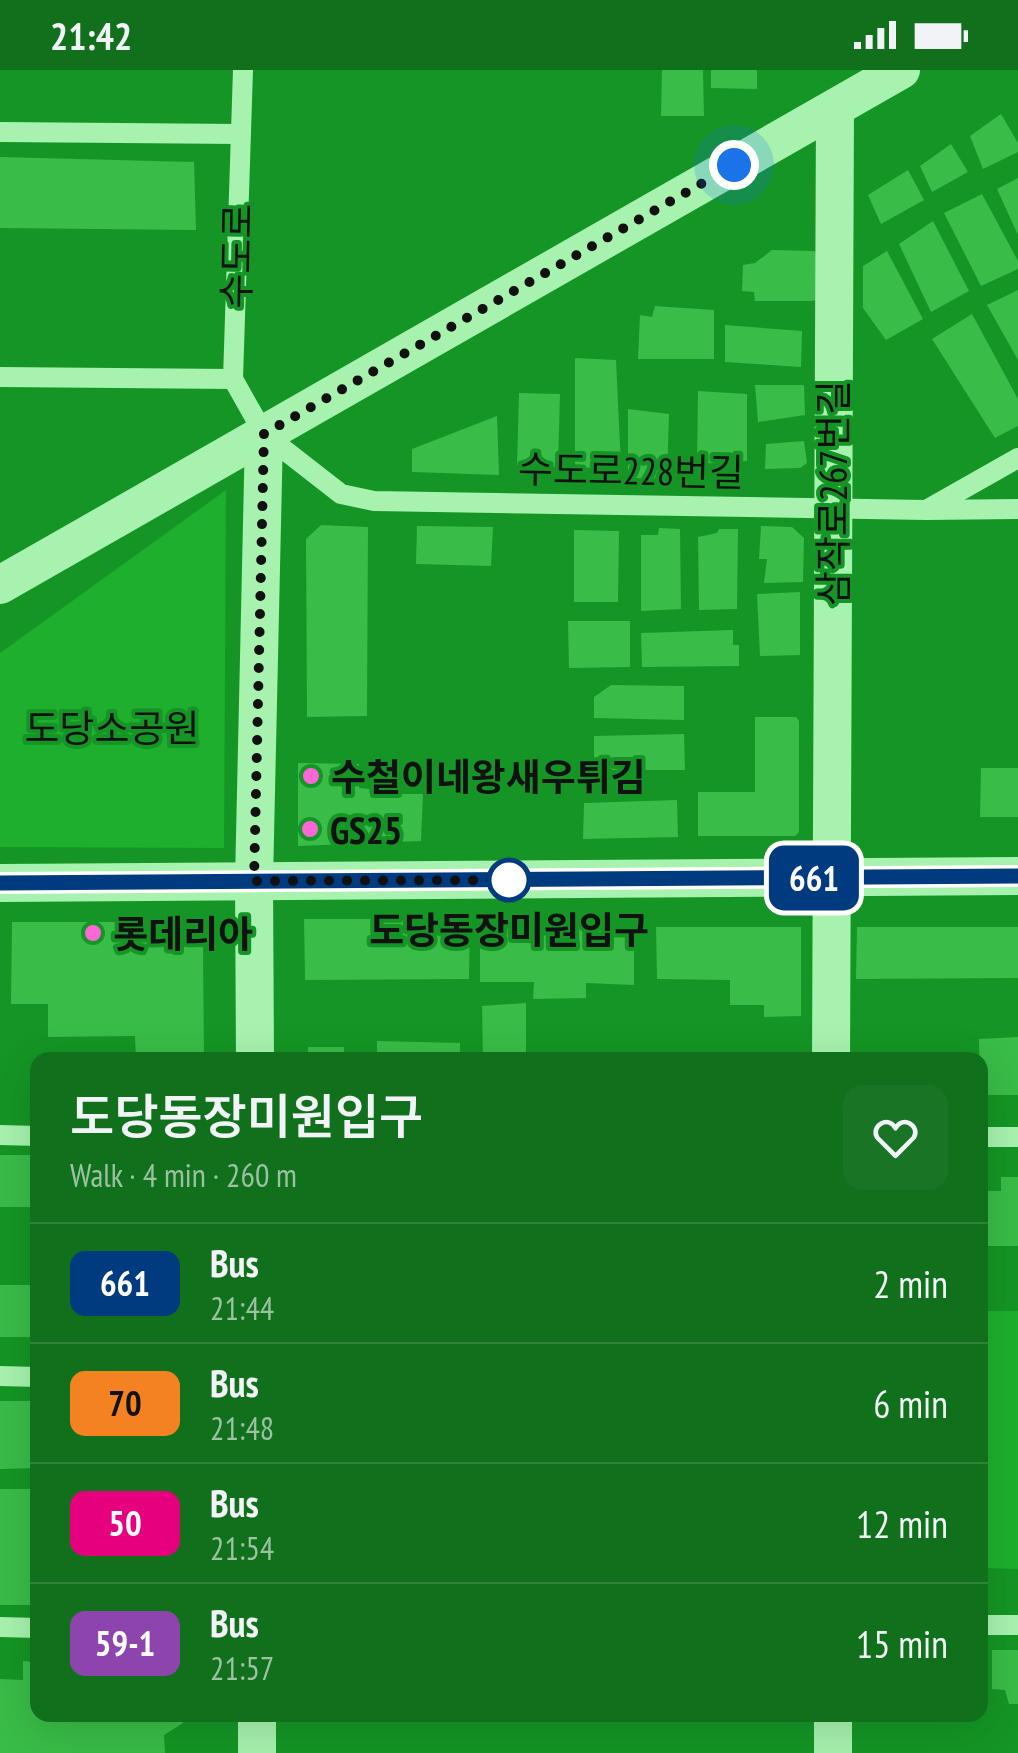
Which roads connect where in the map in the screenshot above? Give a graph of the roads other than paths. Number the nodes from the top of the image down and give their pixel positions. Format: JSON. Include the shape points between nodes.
{"nodes":[{"id":1,"x":242,"y":70,"type":"edge"},
{"id":2,"x":901,"y":70,"type":"edge"},
{"id":3,"x":835,"y":108,"type":"junction"},
{"id":4,"x":0,"y":132,"type":"edge"},
{"id":5,"x":239,"y":134,"type":"junction"},
{"id":6,"x":0,"y":378,"type":"edge"},
{"id":7,"x":233,"y":379,"type":"junction"},
{"id":8,"x":264,"y":434,"type":"junction"},
{"id":9,"x":1018,"y":458,"type":"edge"},
{"id":10,"x":831,"y":508,"type":"junction"},
{"id":11,"x":1018,"y":509,"type":"edge"},
{"id":12,"x":926,"y":510,"type":"junction"},
{"id":13,"x":0,"y":585,"type":"edge"},
{"id":14,"x":1018,"y":876,"type":"edge"},
{"id":15,"x":830,"y":878,"type":"junction"},
{"id":16,"x":254,"y":881,"type":"junction"},
{"id":17,"x":0,"y":883,"type":"edge"},
{"id":18,"x":255,"y":1052,"type":"edge"},
{"id":19,"x":831,"y":1052,"type":"edge"},
{"id":20,"x":0,"y":1136,"type":"edge"},
{"id":21,"x":30,"y":1136,"type":"edge"},
{"id":22,"x":1018,"y":1136,"type":"edge"},
{"id":23,"x":988,"y":1137,"type":"edge"},
{"id":24,"x":0,"y":1376,"type":"edge"},
{"id":25,"x":30,"y":1377,"type":"edge"},
{"id":26,"x":988,"y":1625,"type":"edge"},
{"id":27,"x":1018,"y":1625,"type":"edge"},
{"id":28,"x":0,"y":1627,"type":"edge"},
{"id":29,"x":30,"y":1628,"type":"edge"},
{"id":30,"x":257,"y":1722,"type":"edge"},
{"id":31,"x":832,"y":1722,"type":"edge"},
{"id":32,"x":257,"y":1753,"type":"edge"},
{"id":33,"x":833,"y":1753,"type":"edge"}],
"edges":[{"from":1,"to":5,"type":"lane","name":"수도로"},
{"from":2,"to":3,"type":"street"},
{"from":3,"to":8,"type":"street"},
{"from":3,"to":10,"type":"street","name":"삼작로267번길"},
{"from":4,"to":5,"type":"lane"},
{"from":5,"to":7,"type":"lane","name":"수도로"},
{"from":6,"to":7,"type":"lane"},
{"from":7,"to":8,"type":"lane"},
{"from":8,"to":10,"type":"lane","name":"수도로228번길","via":[[341,494],[374,501]]},
{"from":8,"to":13,"type":"street"},
{"from":8,"to":16,"type":"street"},
{"from":9,"to":12,"type":"lane"},
{"from":10,"to":12,"type":"lane","name":"수도로228번길"},
{"from":10,"to":15,"type":"street","name":"삼작로267번길"},
{"from":11,"to":12,"type":"lane","name":"수도로228번길"},
{"from":14,"to":15,"type":"street"},
{"from":15,"to":16,"type":"street"},
{"from":15,"to":19,"type":"street","name":"삼작로267번길"},
{"from":16,"to":17,"type":"street"},
{"from":16,"to":18,"type":"street"},
{"from":20,"to":21,"type":"lane"},
{"from":22,"to":23,"type":"lane"},
{"from":24,"to":25,"type":"lane"},
{"from":26,"to":27,"type":"lane"},
{"from":28,"to":29,"type":"lane"},
{"from":30,"to":32,"type":"street"},
{"from":31,"to":33,"type":"street"}]}
